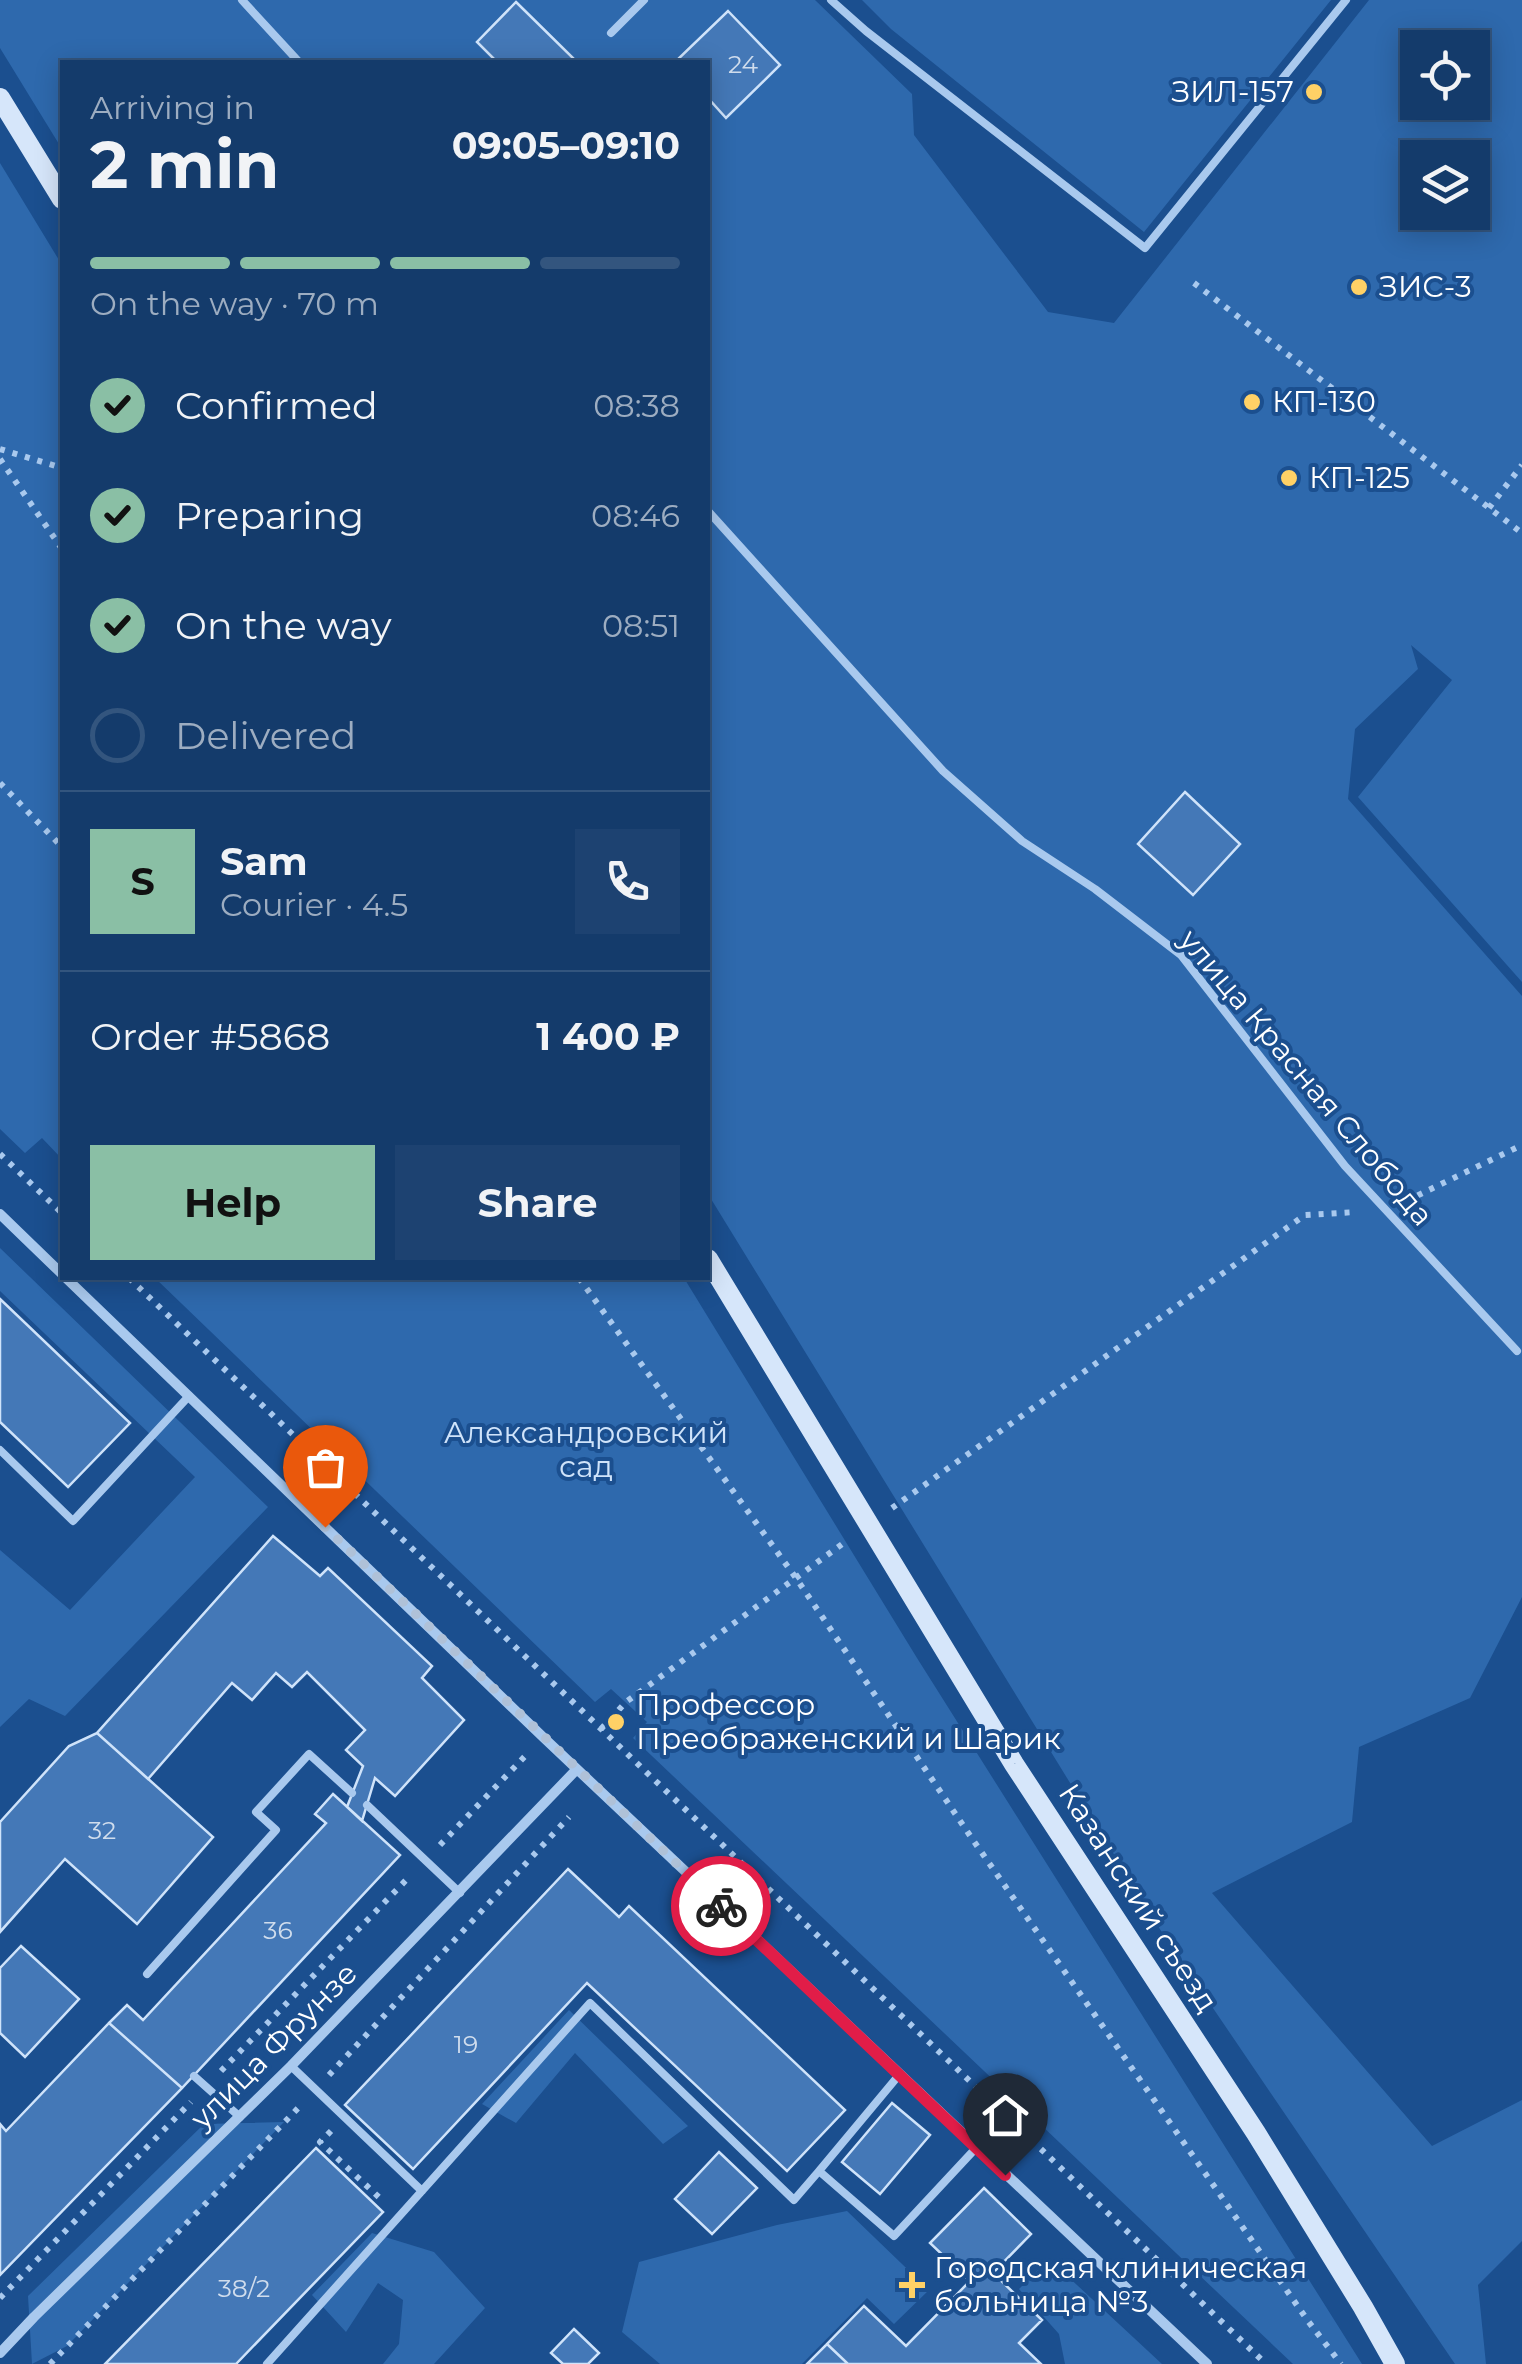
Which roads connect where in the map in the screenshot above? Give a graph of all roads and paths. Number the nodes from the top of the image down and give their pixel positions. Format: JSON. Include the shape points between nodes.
{"nodes":[{"id":1,"x":242,"y":0,"type":"edge"},
{"id":2,"x":644,"y":0,"type":"edge"},
{"id":3,"x":832,"y":0,"type":"edge"},
{"id":4,"x":1346,"y":0,"type":"edge"},
{"id":5,"x":611,"y":33,"type":"dead end"},
{"id":6,"x":297,"y":60,"type":"edge"},
{"id":7,"x":0,"y":98,"type":"edge"},
{"id":8,"x":60,"y":196,"type":"edge"},
{"id":9,"x":1194,"y":283,"type":"dead end"},
{"id":10,"x":0,"y":449,"type":"edge"},
{"id":11,"x":0,"y":460,"type":"edge"},
{"id":12,"x":1522,"y":465,"type":"edge"},
{"id":13,"x":60,"y":467,"type":"edge"},
{"id":14,"x":1488,"y":508,"type":"junction"},
{"id":15,"x":710,"y":514,"type":"edge"},
{"id":16,"x":1522,"y":533,"type":"edge"},
{"id":17,"x":60,"y":547,"type":"edge"},
{"id":18,"x":0,"y":783,"type":"edge"},
{"id":19,"x":60,"y":844,"type":"edge"},
{"id":20,"x":1522,"y":1145,"type":"edge"},
{"id":21,"x":0,"y":1154,"type":"edge"},
{"id":22,"x":60,"y":1211,"type":"edge"},
{"id":23,"x":1385,"y":1211,"type":"junction"},
{"id":24,"x":0,"y":1214,"type":"edge"},
{"id":25,"x":710,"y":1262,"type":"edge"},
{"id":26,"x":60,"y":1272,"type":"edge"},
{"id":27,"x":68,"y":1280,"type":"edge"},
{"id":28,"x":132,"y":1280,"type":"edge"},
{"id":29,"x":580,"y":1280,"type":"edge"},
{"id":30,"x":1517,"y":1351,"type":"dead end"},
{"id":31,"x":190,"y":1396,"type":"junction"},
{"id":32,"x":0,"y":1450,"type":"edge"},
{"id":33,"x":901,"y":1502,"type":"dead end"},
{"id":34,"x":796,"y":1578,"type":"junction"},
{"id":35,"x":601,"y":1729,"type":"junction"},
{"id":36,"x":577,"y":1769,"type":"junction"},
{"id":37,"x":352,"y":1793,"type":"dead end"},
{"id":38,"x":366,"y":1805,"type":"dead end"},
{"id":39,"x":460,"y":1893,"type":"junction"},
{"id":40,"x":147,"y":1974,"type":"dead end"},
{"id":41,"x":291,"y":2066,"type":"junction"},
{"id":42,"x":898,"y":2075,"type":"junction"},
{"id":43,"x":194,"y":2076,"type":"dead end"},
{"id":44,"x":240,"y":2117,"type":"junction"},
{"id":45,"x":344,"y":2117,"type":"junction"},
{"id":46,"x":976,"y":2148,"type":"junction"},
{"id":47,"x":819,"y":2170,"type":"junction"},
{"id":48,"x":422,"y":2191,"type":"junction"},
{"id":49,"x":392,"y":2210,"type":"dead end"},
{"id":50,"x":0,"y":2353,"type":"edge"},
{"id":51,"x":267,"y":2364,"type":"edge"},
{"id":52,"x":1207,"y":2364,"type":"edge"},
{"id":53,"x":1266,"y":2364,"type":"edge"},
{"id":54,"x":1341,"y":2364,"type":"edge"},
{"id":55,"x":1395,"y":2364,"type":"edge"}],
"edges":[{"from":1,"to":6,"type":"lane"},
{"from":2,"to":5,"type":"lane"},
{"from":3,"to":4,"type":"lane","via":[[1145,248]]},
{"from":7,"to":8,"type":"main road"},
{"from":9,"to":14,"type":"path"},
{"from":10,"to":13,"type":"path"},
{"from":11,"to":17,"type":"path"},
{"from":12,"to":14,"type":"path"},
{"from":14,"to":16,"type":"path"},
{"from":15,"to":23,"type":"lane","name":"улица Красная Слобода","via":[[944,772],[1022,840],[1180,955]]},
{"from":18,"to":19,"type":"path"},
{"from":20,"to":23,"type":"path"},
{"from":21,"to":22,"type":"path"},
{"from":23,"to":30,"type":"lane","name":"улица Красная Слобода"},
{"from":23,"to":33,"type":"path","via":[[1305,1215]]},
{"from":24,"to":26,"type":"street"},
{"from":25,"to":55,"type":"main road","name":"Казанский съезд","via":[[1014,1764],[1256,2133]]},
{"from":27,"to":31,"type":"street"},
{"from":28,"to":35,"type":"path"},
{"from":29,"to":34,"type":"path"},
{"from":31,"to":32,"type":"lane","via":[[74,1520]]},
{"from":31,"to":36,"type":"street"},
{"from":34,"to":35,"type":"path","via":[[626,1702]]},
{"from":34,"to":54,"type":"path"},
{"from":35,"to":53,"type":"path"},
{"from":36,"to":39,"type":"street","name":"улица Фрунзе"},
{"from":36,"to":42,"type":"street"},
{"from":37,"to":40,"type":"lane","via":[[308,1754],[256,1812],[276,1830]]},
{"from":38,"to":39,"type":"lane"},
{"from":39,"to":41,"type":"street","name":"улица Фрунзе"},
{"from":41,"to":44,"type":"street","name":"улица Фрунзе"},
{"from":41,"to":45,"type":"lane"},
{"from":42,"to":46,"type":"street"},
{"from":42,"to":47,"type":"lane"},
{"from":43,"to":44,"type":"lane"},
{"from":44,"to":50,"type":"street","name":"улица Фрунзе"},
{"from":45,"to":48,"type":"lane"},
{"from":45,"to":49,"type":"path","via":[[320,2142]]},
{"from":46,"to":47,"type":"lane","via":[[894,2236]]},
{"from":46,"to":52,"type":"street"},
{"from":47,"to":48,"type":"lane","via":[[794,2200],[590,2002]]},
{"from":48,"to":51,"type":"lane"}]}
